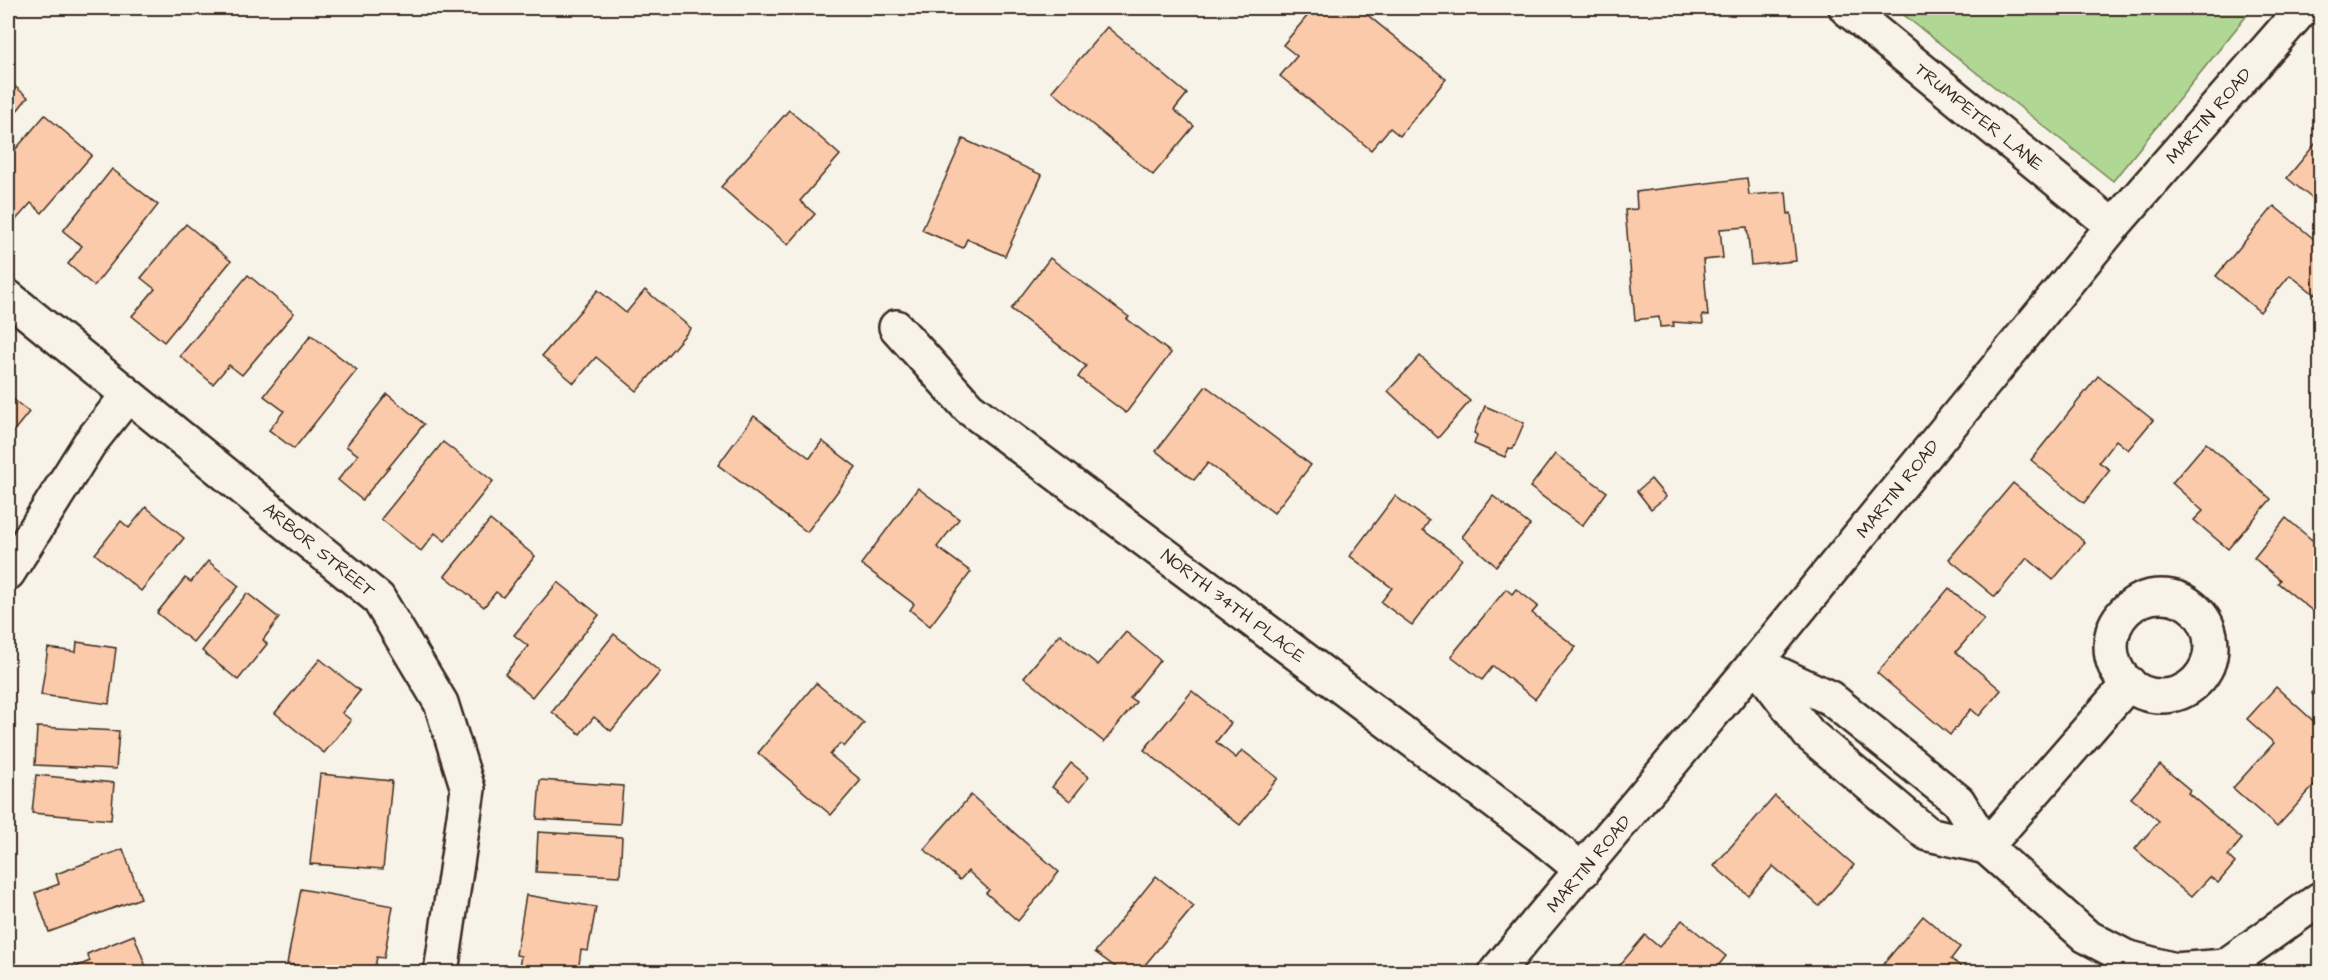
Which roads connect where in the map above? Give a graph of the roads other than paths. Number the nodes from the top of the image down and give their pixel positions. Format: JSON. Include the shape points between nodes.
{"nodes":[{"id":1,"x":1846,"y":8,"type":"edge"},
{"id":2,"x":2302,"y":8,"type":"edge"},
{"id":3,"x":2113,"y":226,"type":"junction"},
{"id":4,"x":8,"y":297,"type":"edge"},
{"id":5,"x":896,"y":327,"type":"dead end"},
{"id":6,"x":129,"y":395,"type":"junction"},
{"id":7,"x":8,"y":573,"type":"edge"},
{"id":8,"x":1755,"y":663,"type":"junction"},
{"id":9,"x":2129,"y":683,"type":"dead end"},
{"id":10,"x":1986,"y":848,"type":"junction"},
{"id":11,"x":1583,"y":871,"type":"junction"},
{"id":12,"x":2320,"y":899,"type":"edge"},
{"id":13,"x":441,"y":972,"type":"edge"},
{"id":14,"x":1496,"y":972,"type":"edge"}],
"edges":[{"from":1,"to":3,"type":"street","name":"TRUMPETER LANE"},
{"from":2,"to":3,"type":"street","name":"MARTIN ROAD"},
{"from":3,"to":8,"type":"street","name":"MARTIN ROAD"},
{"from":4,"to":6,"type":"street","name":"ARBOR STREET"},
{"from":5,"to":11,"type":"street","name":"NORTH 34TH PLACE","via":[[969,408]]},
{"from":6,"to":7,"type":"street","via":[[89,444]]},
{"from":6,"to":13,"type":"street","name":"ARBOR STREET","via":[[378,598],[441,703],[468,789]]},
{"from":8,"to":10,"type":"street","via":[[1830,698],[1958,801]]},
{"from":8,"to":10,"type":"street","via":[[1809,734],[1928,834]]},
{"from":8,"to":11,"type":"street","name":"MARTIN ROAD"},
{"from":9,"to":10,"type":"street"},
{"from":10,"to":12,"type":"street","via":[[2086,936],[2126,957],[2175,970],[2225,966]]},
{"from":11,"to":14,"type":"street","name":"MARTIN ROAD"}]}
